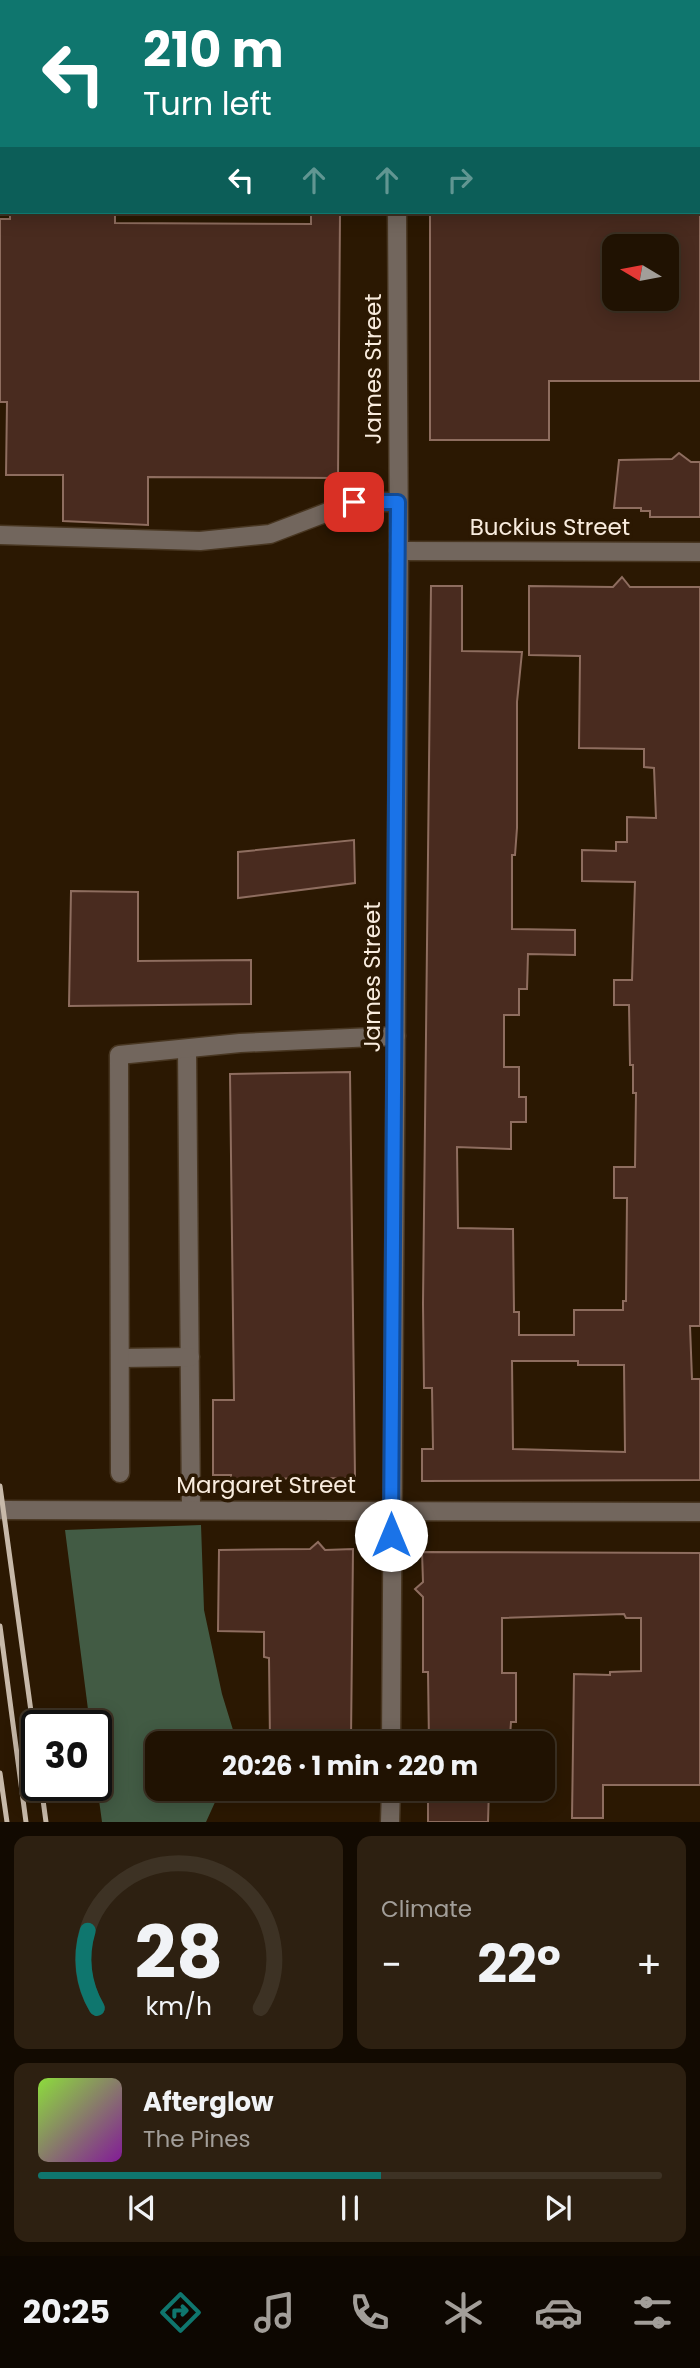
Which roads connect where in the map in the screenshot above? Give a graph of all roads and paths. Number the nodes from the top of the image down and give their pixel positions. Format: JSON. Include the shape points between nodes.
{"nodes":[{"id":1,"x":397,"y":214,"type":"edge"},
{"id":2,"x":398,"y":502,"type":"junction"},
{"id":3,"x":0,"y":535,"type":"edge"},
{"id":4,"x":399,"y":551,"type":"junction"},
{"id":5,"x":700,"y":552,"type":"edge"},
{"id":6,"x":396,"y":1036,"type":"junction"},
{"id":7,"x":187,"y":1050,"type":"junction"},
{"id":8,"x":190,"y":1357,"type":"junction"},
{"id":9,"x":121,"y":1358,"type":"junction"},
{"id":10,"x":120,"y":1472,"type":"dead end"},
{"id":11,"x":391,"y":1509,"type":"junction"},
{"id":12,"x":0,"y":1510,"type":"edge"},
{"id":13,"x":191,"y":1510,"type":"junction"},
{"id":14,"x":700,"y":1512,"type":"edge"},
{"id":15,"x":391,"y":1731,"type":"edge"},
{"id":16,"x":390,"y":1801,"type":"edge"},
{"id":17,"x":390,"y":1822,"type":"edge"}],
"edges":[{"from":1,"to":2,"type":"street","name":"James Street"},
{"from":2,"to":3,"type":"street","via":[[354,502],[270,534],[200,541]]},
{"from":2,"to":4,"type":"street","name":"James Street"},
{"from":4,"to":5,"type":"street","name":"Buckius Street"},
{"from":4,"to":6,"type":"street","name":"James Street"},
{"from":6,"to":7,"type":"street","via":[[253,1042]]},
{"from":6,"to":11,"type":"street","name":"James Street"},
{"from":7,"to":8,"type":"street"},
{"from":7,"to":9,"type":"street","via":[[119,1055]]},
{"from":8,"to":9,"type":"street"},
{"from":8,"to":13,"type":"street"},
{"from":9,"to":10,"type":"street"},
{"from":11,"to":13,"type":"street","name":"Margaret Street"},
{"from":11,"to":14,"type":"street","name":"Margaret Street"},
{"from":11,"to":15,"type":"street","name":"James Street"},
{"from":12,"to":13,"type":"street","name":"Margaret Street"},
{"from":16,"to":17,"type":"street"}]}
